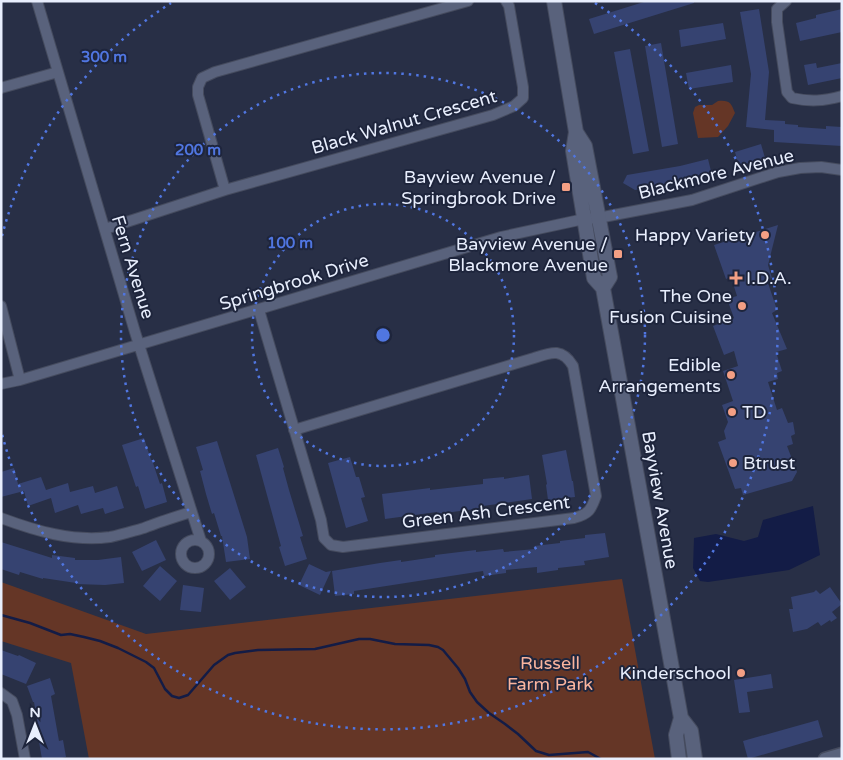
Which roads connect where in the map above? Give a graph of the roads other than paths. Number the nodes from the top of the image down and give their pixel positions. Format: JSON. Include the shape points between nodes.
{"nodes":[{"id":1,"x":37,"y":1,"type":"edge"},
{"id":2,"x":468,"y":1,"type":"edge"},
{"id":3,"x":506,"y":1,"type":"edge"},
{"id":4,"x":554,"y":1,"type":"edge"},
{"id":5,"x":786,"y":1,"type":"edge"},
{"id":6,"x":58,"y":72,"type":"junction"},
{"id":7,"x":1,"y":88,"type":"edge"},
{"id":8,"x":842,"y":96,"type":"edge"},
{"id":9,"x":842,"y":170,"type":"edge"},
{"id":10,"x":225,"y":190,"type":"junction"},
{"id":11,"x":591,"y":219,"type":"junction"},
{"id":12,"x":105,"y":230,"type":"junction"},
{"id":13,"x":1,"y":306,"type":"edge"},
{"id":14,"x":259,"y":310,"type":"junction"},
{"id":15,"x":139,"y":346,"type":"junction"},
{"id":16,"x":20,"y":380,"type":"junction"},
{"id":17,"x":1,"y":384,"type":"edge"},
{"id":18,"x":294,"y":430,"type":"junction"},
{"id":19,"x":191,"y":512,"type":"junction"},
{"id":20,"x":1,"y":518,"type":"edge"},
{"id":21,"x":201,"y":541,"type":"dead end"},
{"id":22,"x":1,"y":694,"type":"edge"},
{"id":23,"x":681,"y":718,"type":"junction"},
{"id":24,"x":842,"y":754,"type":"edge"},
{"id":25,"x":25,"y":759,"type":"edge"},
{"id":26,"x":679,"y":759,"type":"edge"},
{"id":27,"x":695,"y":759,"type":"edge"},
{"id":28,"x":825,"y":759,"type":"edge"}],
"edges":[{"from":1,"to":6,"type":"street","name":"Fern Avenue"},
{"from":2,"to":10,"type":"street","via":[[202,78],[198,95]]},
{"from":3,"to":10,"type":"street","name":"Black Walnut Crescent","via":[[523,87],[523,98],[514,106],[493,115]]},
{"from":4,"to":11,"type":"main road","name":"Bayview Avenue","via":[[576,132],[585,146]]},
{"from":5,"to":8,"type":"street","via":[[777,9],[777,22],[787,92],[792,98],[813,101]]},
{"from":6,"to":7,"type":"street"},
{"from":6,"to":12,"type":"street","name":"Fern Avenue"},
{"from":9,"to":11,"type":"street","name":"Blackmore Avenue","via":[[821,167],[778,172],[692,200]]},
{"from":10,"to":12,"type":"street","name":"Black Walnut Crescent"},
{"from":11,"to":14,"type":"street","name":"Springbrook Drive","via":[[501,237]]},
{"from":11,"to":23,"type":"main road","name":"Bayview Avenue","via":[[610,277],[603,288]]},
{"from":12,"to":15,"type":"street","name":"Fern Avenue"},
{"from":13,"to":16,"type":"street"},
{"from":14,"to":15,"type":"street","name":"Springbrook Drive"},
{"from":14,"to":18,"type":"street","name":"Green Ash Crescent"},
{"from":15,"to":16,"type":"street","name":"Springbrook Drive"},
{"from":15,"to":19,"type":"street","name":"Fern Avenue"},
{"from":16,"to":17,"type":"street","name":"Springbrook Drive"},
{"from":18,"to":18,"type":"street","name":"Green Ash Crescent","via":[[324,538],[331,545],[574,518],[584,516],[596,496],[573,366],[559,352]]},
{"from":19,"to":20,"type":"street","via":[[110,537],[84,538],[40,532]]},
{"from":19,"to":21,"type":"street","name":"Fern Avenue"},
{"from":22,"to":25,"type":"street","via":[[12,702],[17,715]]},
{"from":23,"to":26,"type":"main road","name":"Bayview Avenue","via":[[676,735]]},
{"from":23,"to":27,"type":"main road","name":"Bayview Avenue","via":[[691,731]]},
{"from":24,"to":28,"type":"street"}]}
